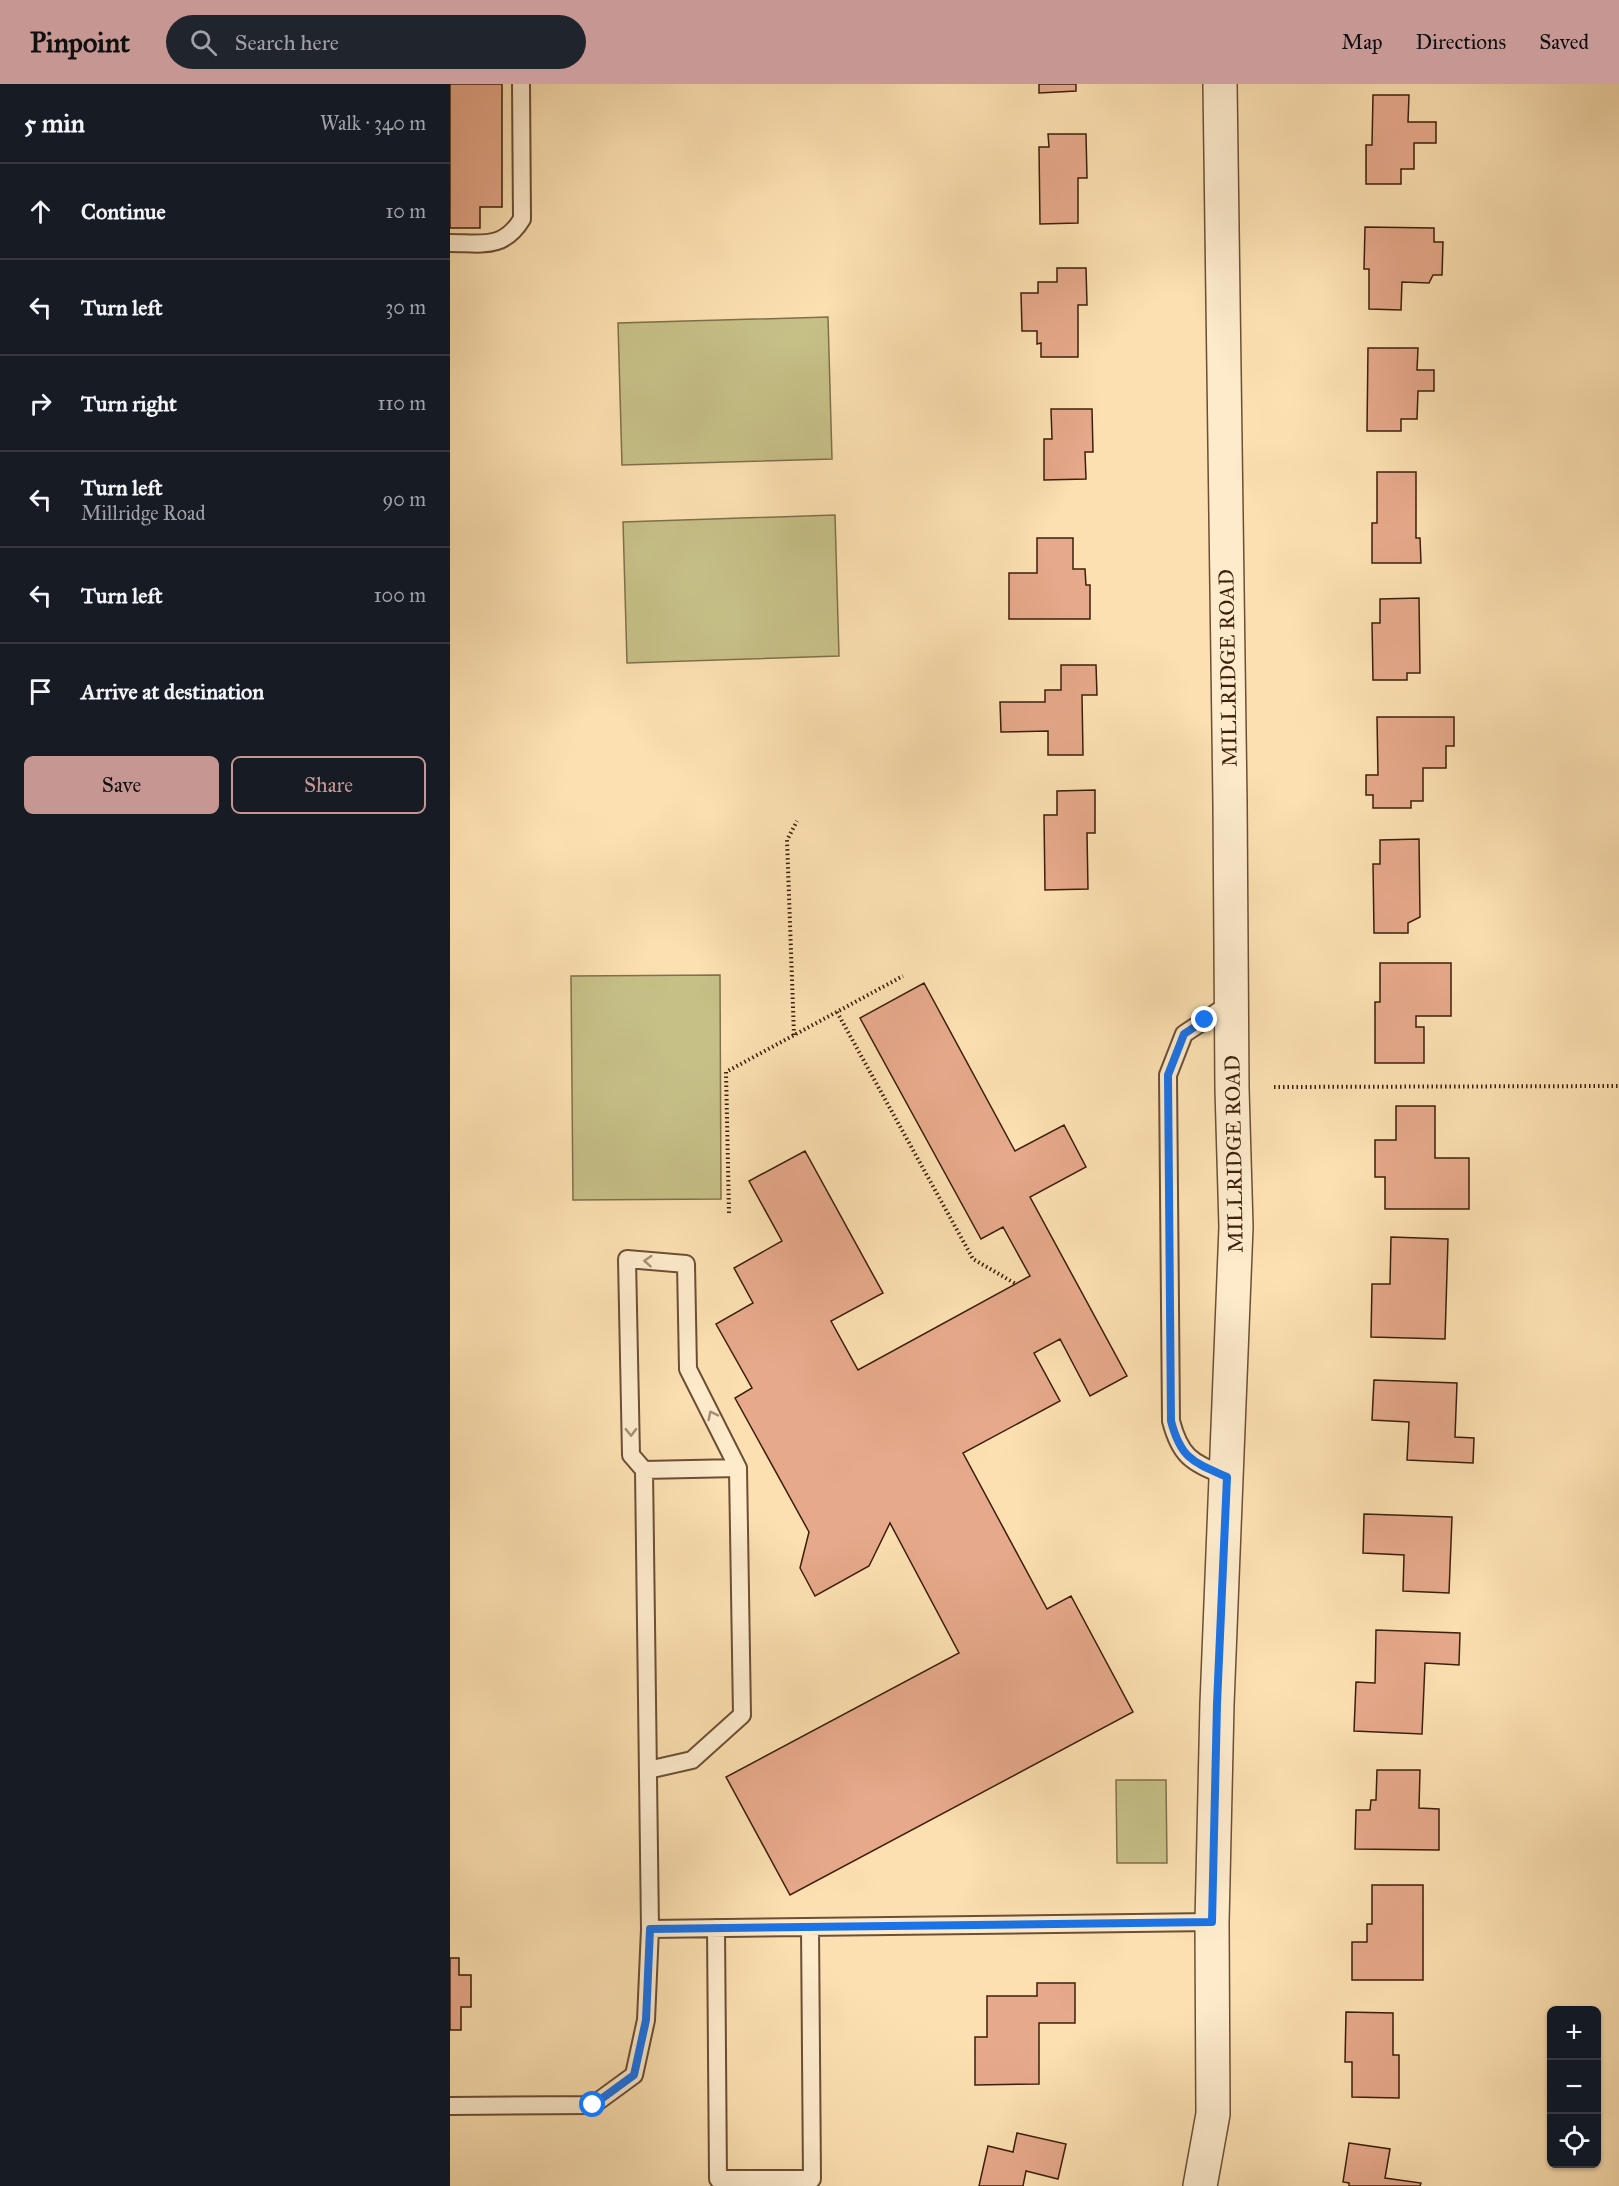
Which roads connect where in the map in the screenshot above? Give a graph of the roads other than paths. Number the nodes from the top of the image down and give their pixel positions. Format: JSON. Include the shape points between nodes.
{"nodes":[{"id":1,"x":521,"y":84,"type":"edge"},
{"id":2,"x":1220,"y":84,"type":"edge"},
{"id":3,"x":450,"y":243,"type":"edge"},
{"id":4,"x":1232,"y":1002,"type":"junction"},
{"id":5,"x":738,"y":1468,"type":"junction"},
{"id":6,"x":644,"y":1470,"type":"junction"},
{"id":7,"x":1227,"y":1477,"type":"junction"},
{"id":8,"x":648,"y":1770,"type":"junction"},
{"id":9,"x":1212,"y":1922,"type":"junction"},
{"id":10,"x":810,"y":1927,"type":"junction"},
{"id":11,"x":716,"y":1928,"type":"junction"},
{"id":12,"x":650,"y":1929,"type":"junction"},
{"id":13,"x":450,"y":2106,"type":"edge"},
{"id":14,"x":1200,"y":2186,"type":"edge"}],
"edges":[{"from":1,"to":3,"type":"lane","via":[[522,219],[513,233],[493,243]]},
{"from":2,"to":4,"type":"street","name":"MILLRIDGE ROAD"},
{"from":4,"to":7,"type":"street","name":"MILLRIDGE ROAD","via":[[1236,1227]]},
{"from":4,"to":7,"type":"lane","via":[[1184,1034],[1168,1075],[1171,1421],[1177,1443],[1191,1459]]},
{"from":5,"to":6,"type":"lane"},
{"from":5,"to":6,"type":"lane","one_way":true,"via":[[688,1369],[686,1264],[627,1259],[631,1455]]},
{"from":5,"to":8,"type":"lane","via":[[742,1714],[692,1760]]},
{"from":6,"to":8,"type":"lane"},
{"from":7,"to":9,"type":"street","name":"MILLRIDGE ROAD"},
{"from":8,"to":12,"type":"lane"},
{"from":9,"to":10,"type":"lane"},
{"from":9,"to":14,"type":"street","name":"MILLRIDGE ROAD","via":[[1213,2114]]},
{"from":10,"to":11,"type":"lane"},
{"from":10,"to":11,"type":"lane","via":[[812,2179],[718,2179]]},
{"from":11,"to":12,"type":"lane"},
{"from":12,"to":13,"type":"lane","via":[[646,2020],[634,2075],[593,2105]]}]}
